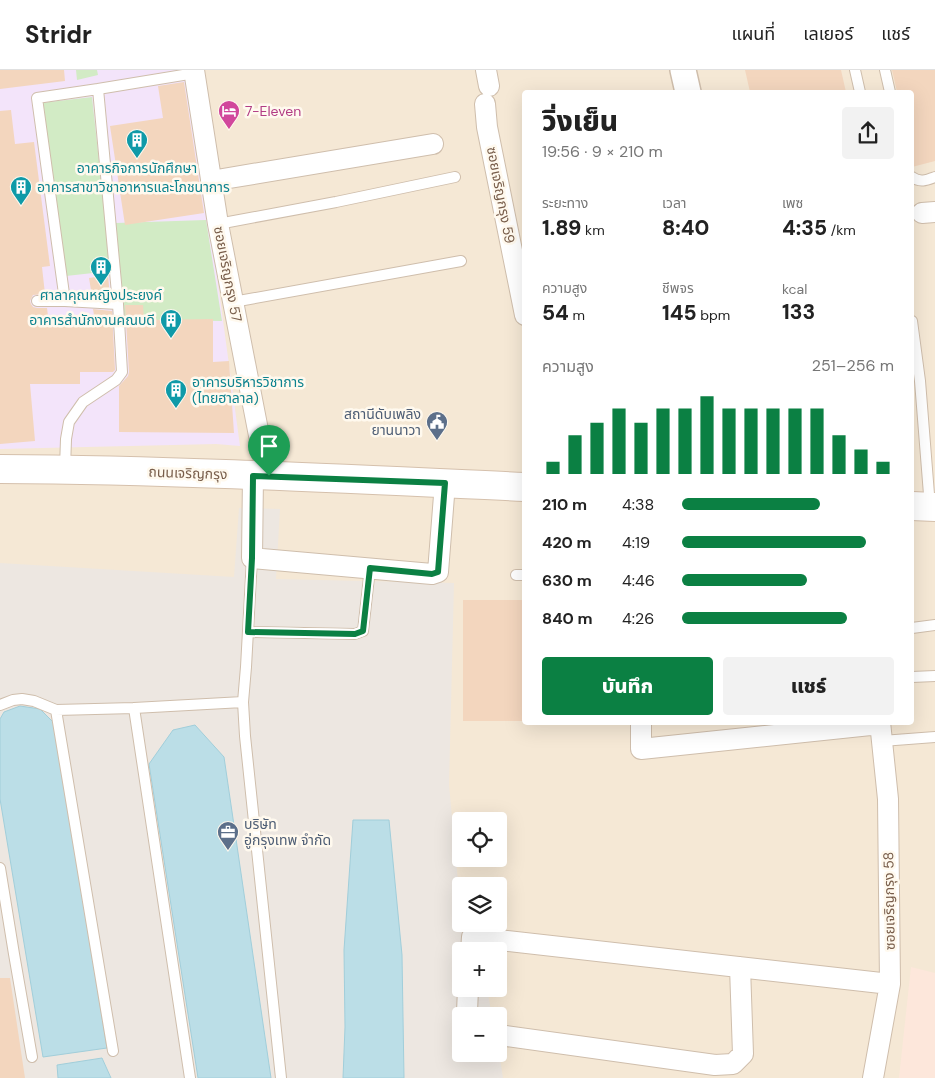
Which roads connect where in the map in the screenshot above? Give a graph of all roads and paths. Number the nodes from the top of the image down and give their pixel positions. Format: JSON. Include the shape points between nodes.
{"nodes":[{"id":1,"x":683,"y":70,"type":"edge"},
{"id":2,"x":855,"y":70,"type":"edge"},
{"id":3,"x":885,"y":70,"type":"edge"},
{"id":4,"x":195,"y":72,"type":"edge"},
{"id":5,"x":487,"y":86,"type":"edge"},
{"id":6,"x":98,"y":89,"type":"junction"},
{"id":7,"x":688,"y":90,"type":"edge"},
{"id":8,"x":860,"y":90,"type":"edge"},
{"id":9,"x":890,"y":90,"type":"edge"},
{"id":10,"x":433,"y":144,"type":"dead end"},
{"id":11,"x":455,"y":177,"type":"dead end"},
{"id":12,"x":935,"y":177,"type":"edge"},
{"id":13,"x":914,"y":179,"type":"edge"},
{"id":14,"x":211,"y":181,"type":"junction"},
{"id":15,"x":218,"y":224,"type":"junction"},
{"id":16,"x":461,"y":261,"type":"dead end"},
{"id":17,"x":522,"y":300,"type":"edge"},
{"id":18,"x":37,"y":301,"type":"dead end"},
{"id":19,"x":65,"y":301,"type":"junction"},
{"id":20,"x":233,"y":302,"type":"junction"},
{"id":21,"x":118,"y":304,"type":"junction"},
{"id":22,"x":914,"y":336,"type":"edge"},
{"id":23,"x":0,"y":469,"type":"edge"},
{"id":24,"x":65,"y":469,"type":"junction"},
{"id":25,"x":261,"y":476,"type":"junction"},
{"id":26,"x":445,"y":483,"type":"junction"},
{"id":27,"x":522,"y":487,"type":"edge"},
{"id":28,"x":926,"y":507,"type":"edge"},
{"id":29,"x":252,"y":558,"type":"junction"},
{"id":30,"x":370,"y":568,"type":"junction"},
{"id":31,"x":935,"y":625,"type":"edge"},
{"id":32,"x":914,"y":628,"type":"edge"},
{"id":33,"x":248,"y":632,"type":"junction"},
{"id":34,"x":935,"y":676,"type":"edge"},
{"id":35,"x":914,"y":678,"type":"edge"},
{"id":36,"x":243,"y":702,"type":"junction"},
{"id":37,"x":0,"y":705,"type":"edge"},
{"id":38,"x":134,"y":708,"type":"junction"},
{"id":39,"x":56,"y":710,"type":"junction"},
{"id":40,"x":641,"y":725,"type":"edge"},
{"id":41,"x":880,"y":729,"type":"edge"},
{"id":42,"x":750,"y":730,"type":"edge"},
{"id":43,"x":935,"y":737,"type":"edge"},
{"id":44,"x":0,"y":868,"type":"edge"},
{"id":45,"x":472,"y":942,"type":"edge"},
{"id":46,"x":740,"y":967,"type":"junction"},
{"id":47,"x":890,"y":984,"type":"junction"},
{"id":48,"x":507,"y":1036,"type":"edge"},
{"id":49,"x":114,"y":1051,"type":"dead end"},
{"id":50,"x":32,"y":1057,"type":"dead end"},
{"id":51,"x":190,"y":1078,"type":"edge"},
{"id":52,"x":281,"y":1078,"type":"edge"},
{"id":53,"x":873,"y":1078,"type":"edge"}],
"edges":[{"from":1,"to":7,"type":"street"},
{"from":2,"to":8,"type":"lane"},
{"from":3,"to":9,"type":"lane"},
{"from":4,"to":6,"type":"lane"},
{"from":4,"to":14,"type":"street","name":"ซอยเจริญกรุง 57"},
{"from":5,"to":17,"type":"street","name":"ซอยเจริญกรุง 59","via":[[487,128]]},
{"from":6,"to":19,"type":"lane","via":[[37,98]]},
{"from":6,"to":21,"type":"lane"},
{"from":10,"to":14,"type":"street"},
{"from":11,"to":15,"type":"lane"},
{"from":12,"to":13,"type":"lane","via":[[920,181]]},
{"from":14,"to":15,"type":"street","name":"ซอยเจริญกรุง 57"},
{"from":15,"to":20,"type":"street","name":"ซอยเจริญกรุง 57"},
{"from":16,"to":20,"type":"lane"},
{"from":18,"to":19,"type":"lane"},
{"from":19,"to":21,"type":"lane"},
{"from":20,"to":25,"type":"street","name":"ซอยเจริญกรุง 57","via":[[263,456]]},
{"from":21,"to":24,"type":"lane","via":[[122,372],[116,380],[83,402],[69,422]]},
{"from":22,"to":28,"type":"lane","via":[[920,381]]},
{"from":23,"to":24,"type":"main road","name":"ถนนเจริญกรุง"},
{"from":24,"to":25,"type":"main road","name":"ถนนเจริญกรุง"},
{"from":25,"to":26,"type":"main road","name":"ถนนเจริญกรุง"},
{"from":25,"to":29,"type":"street","name":"ซอยเจริญกรุง 57"},
{"from":26,"to":27,"type":"main road","name":"ถนนเจริญกรุง"},
{"from":26,"to":30,"type":"street","via":[[438,572]]},
{"from":29,"to":30,"type":"street"},
{"from":29,"to":33,"type":"lane"},
{"from":30,"to":33,"type":"lane","via":[[363,631],[355,634]]},
{"from":31,"to":32,"type":"lane"},
{"from":33,"to":36,"type":"lane"},
{"from":34,"to":35,"type":"lane"},
{"from":36,"to":38,"type":"lane"},
{"from":36,"to":52,"type":"lane"},
{"from":37,"to":39,"type":"lane","via":[[22,700]]},
{"from":38,"to":39,"type":"lane"},
{"from":38,"to":51,"type":"lane"},
{"from":39,"to":49,"type":"lane"},
{"from":40,"to":42,"type":"street","via":[[641,749]]},
{"from":41,"to":42,"type":"street"},
{"from":41,"to":43,"type":"lane"},
{"from":41,"to":47,"type":"street","name":"ซอยเจริญกรุง 58","via":[[888,800]]},
{"from":44,"to":50,"type":"lane"},
{"from":45,"to":46,"type":"street","via":[[472,937]]},
{"from":46,"to":47,"type":"street"},
{"from":46,"to":48,"type":"street","via":[[743,1054],[733,1064],[715,1065]]},
{"from":47,"to":53,"type":"street","name":"ซอยเจริญกรุง 58"}]}
